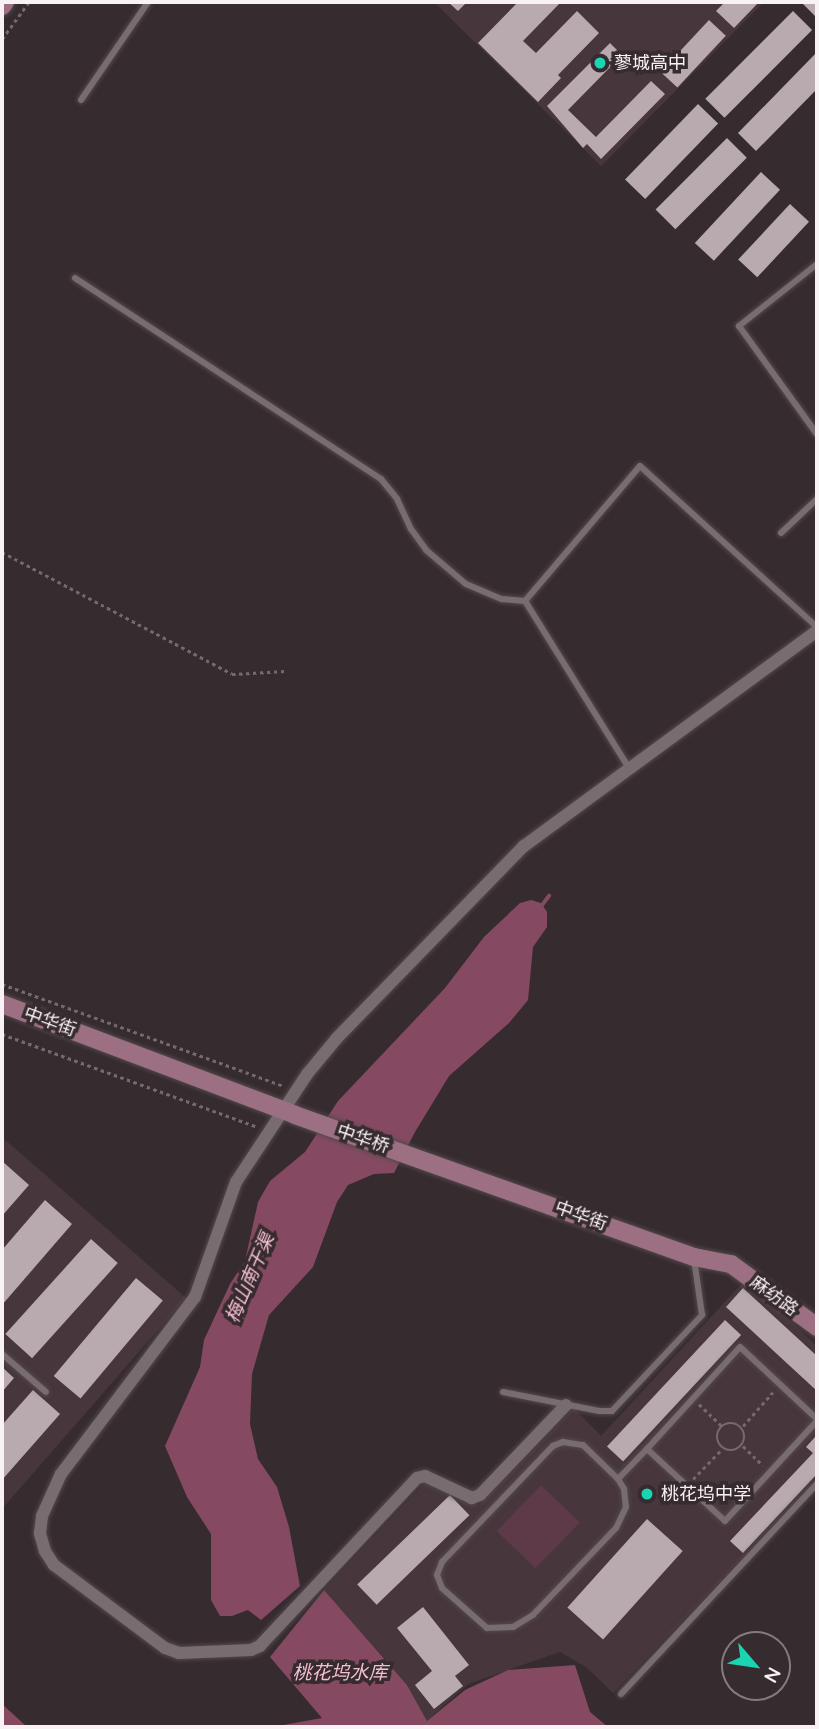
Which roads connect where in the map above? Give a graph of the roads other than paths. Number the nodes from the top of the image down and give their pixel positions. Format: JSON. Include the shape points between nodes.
{"nodes":[{"id":1,"x":5,"y":2,"type":"edge"},
{"id":2,"x":148,"y":2,"type":"edge"},
{"id":3,"x":2,"y":6,"type":"edge"},
{"id":4,"x":81,"y":100,"type":"dead end"},
{"id":5,"x":817,"y":264,"type":"edge"},
{"id":6,"x":75,"y":278,"type":"dead end"},
{"id":7,"x":817,"y":434,"type":"edge"},
{"id":8,"x":817,"y":499,"type":"edge"},
{"id":9,"x":781,"y":533,"type":"dead end"},
{"id":10,"x":525,"y":601,"type":"junction"},
{"id":11,"x":817,"y":629,"type":"edge"},
{"id":12,"x":629,"y":768,"type":"junction"},
{"id":13,"x":2,"y":1004,"type":"edge"},
{"id":14,"x":289,"y":1113,"type":"junction"},
{"id":15,"x":432,"y":1163,"type":"joint"},
{"id":16,"x":694,"y":1257,"type":"junction"},
{"id":17,"x":732,"y":1264,"type":"joint"},
{"id":18,"x":817,"y":1327,"type":"edge"},
{"id":19,"x":2,"y":1354,"type":"edge"},
{"id":20,"x":46,"y":1392,"type":"dead end"},
{"id":21,"x":503,"y":1392,"type":"dead end"},
{"id":22,"x":566,"y":1405,"type":"junction"},
{"id":23,"x":817,"y":1420,"type":"edge"},
{"id":24,"x":647,"y":1449,"type":"junction"},
{"id":25,"x":618,"y":1479,"type":"junction"},
{"id":26,"x":817,"y":1484,"type":"edge"},
{"id":27,"x":621,"y":1694,"type":"dead end"}],
"edges":[{"from":1,"to":3,"type":"main road"},
{"from":2,"to":4,"type":"lane"},
{"from":5,"to":7,"type":"lane","via":[[739,326]]},
{"from":6,"to":10,"type":"lane","via":[[381,479],[426,551],[466,584],[502,599]]},
{"from":8,"to":9,"type":"lane"},
{"from":10,"to":11,"type":"lane","via":[[640,466]]},
{"from":10,"to":12,"type":"lane"},
{"from":11,"to":12,"type":"street"},
{"from":12,"to":14,"type":"street","via":[[524,846],[337,1038]]},
{"from":13,"to":14,"type":"main road","name":"中华街"},
{"from":14,"to":15,"type":"main road","name":"中华桥"},
{"from":14,"to":22,"type":"street","via":[[228,1198],[195,1297],[79,1447],[56,1485],[40,1533],[54,1565],[165,1648],[179,1653],[251,1650],[260,1646],[417,1478],[425,1476],[472,1498],[480,1495]]},
{"from":15,"to":16,"type":"main road","name":"中华街"},
{"from":16,"to":17,"type":"main road","name":"中华街"},
{"from":16,"to":22,"type":"lane","via":[[702,1315],[611,1411]]},
{"from":17,"to":18,"type":"main road","name":"麻纺路"},
{"from":19,"to":20,"type":"lane"},
{"from":21,"to":22,"type":"lane"},
{"from":23,"to":24,"type":"lane","via":[[725,1521]]},
{"from":23,"to":24,"type":"lane","via":[[740,1347]]},
{"from":24,"to":25,"type":"lane"},
{"from":25,"to":25,"type":"lane","via":[[626,1507],[616,1528],[533,1615],[513,1627],[487,1628],[442,1588],[438,1576],[442,1562],[553,1446],[563,1442],[583,1445]]},
{"from":26,"to":27,"type":"lane"}]}
